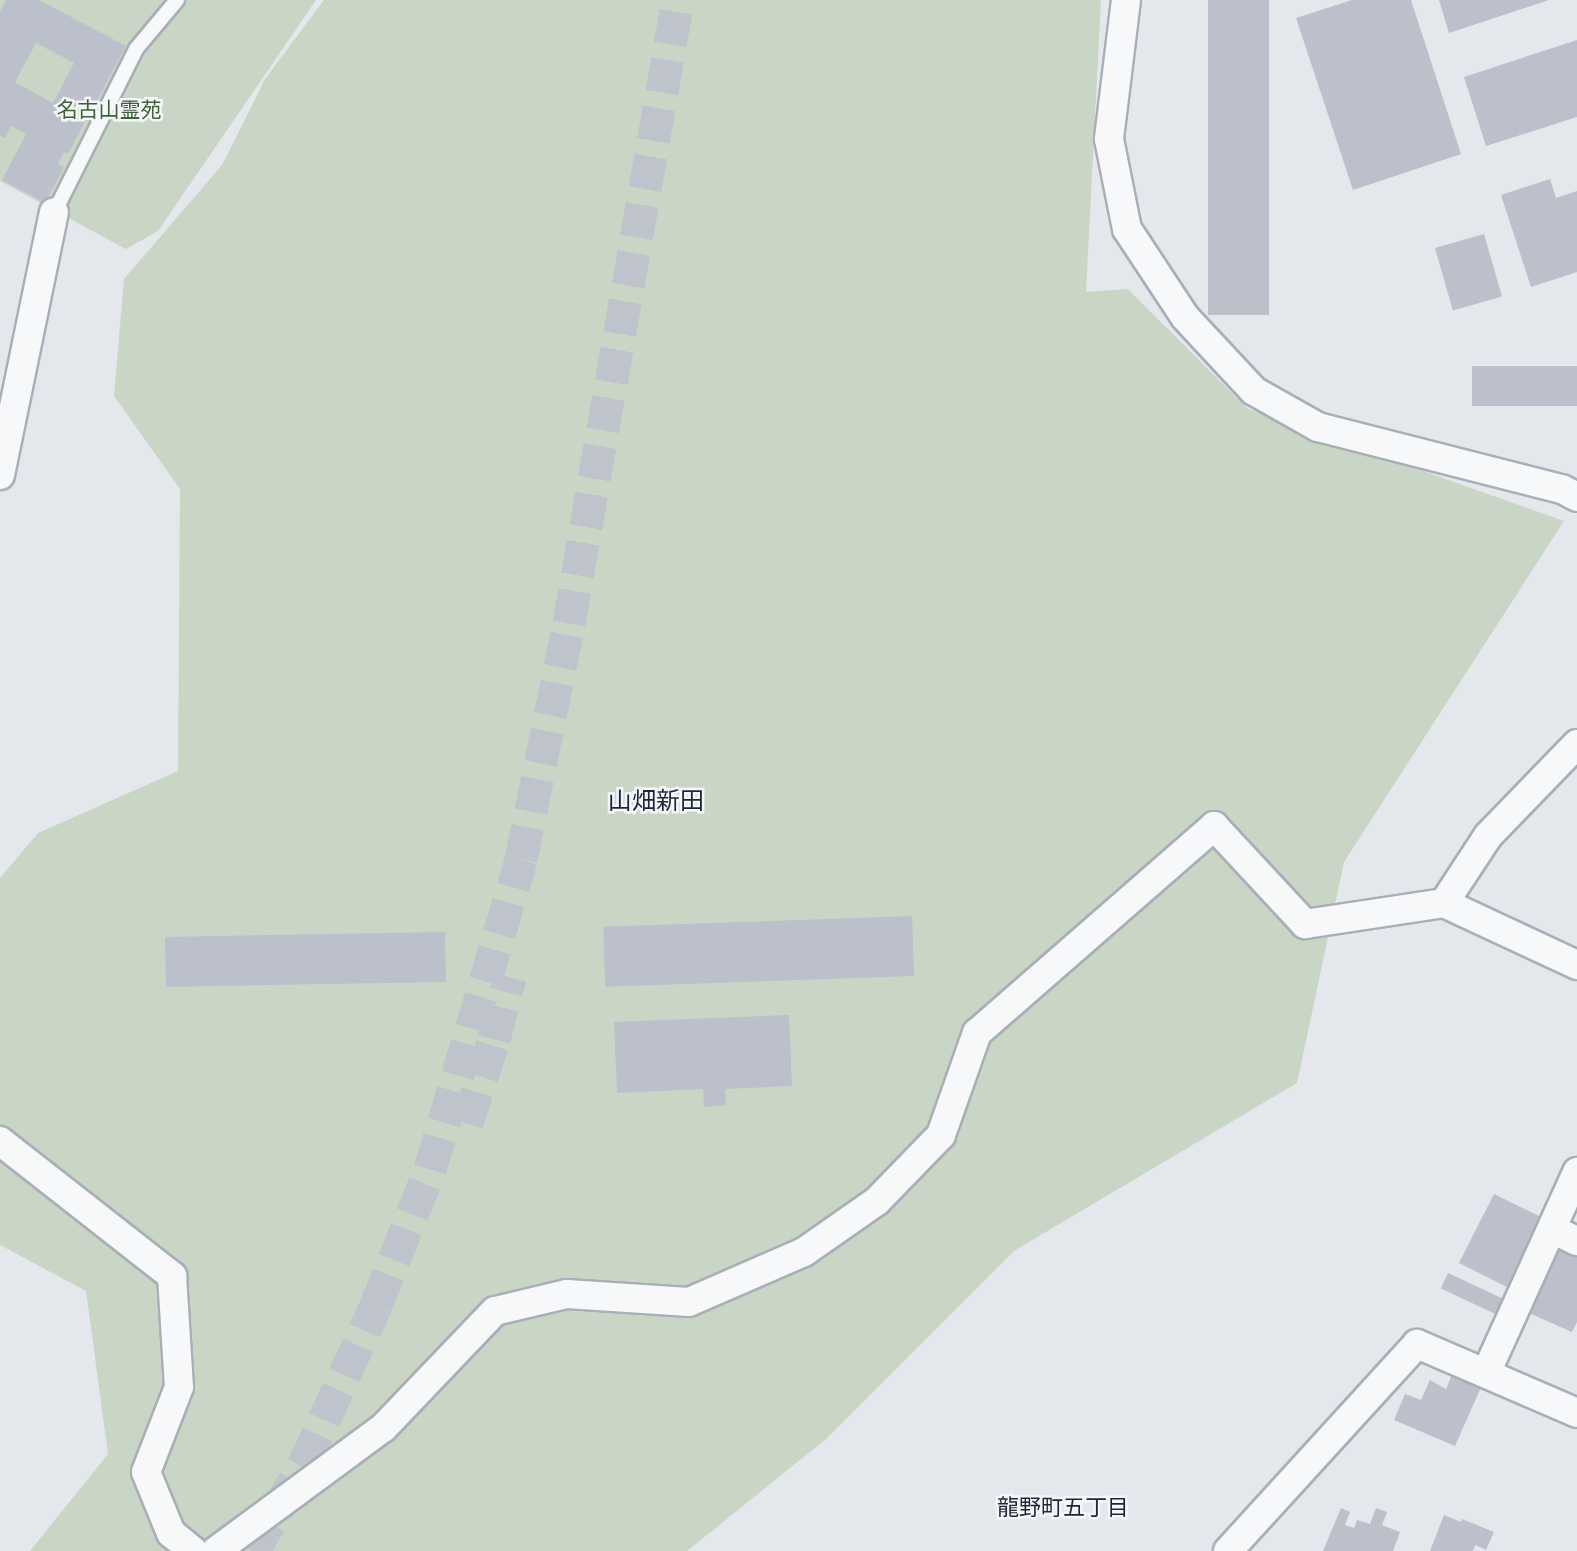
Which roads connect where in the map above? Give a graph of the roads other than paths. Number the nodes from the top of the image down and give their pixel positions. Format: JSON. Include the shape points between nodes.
{"nodes":[{"id":1,"x":177,"y":0,"type":"edge"},
{"id":2,"x":1126,"y":0,"type":"edge"},
{"id":3,"x":54,"y":213,"type":"joint"},
{"id":4,"x":0,"y":475,"type":"edge"},
{"id":5,"x":1577,"y":497,"type":"edge"},
{"id":6,"x":1577,"y":744,"type":"edge"},
{"id":7,"x":1444,"y":903,"type":"junction"},
{"id":8,"x":1577,"y":965,"type":"edge"},
{"id":9,"x":0,"y":1141,"type":"edge"},
{"id":10,"x":1577,"y":1172,"type":"edge"},
{"id":11,"x":1565,"y":1235,"type":"edge"},
{"id":12,"x":1486,"y":1372,"type":"junction"},
{"id":13,"x":1577,"y":1413,"type":"edge"},
{"id":14,"x":1231,"y":1550,"type":"edge"},
{"id":15,"x":194,"y":1551,"type":"edge"},
{"id":16,"x":216,"y":1551,"type":"edge"}],
"edges":[{"from":1,"to":3,"type":"lane","via":[[136,49]]},
{"from":2,"to":5,"type":"street","via":[[1109,139],[1127,229],[1185,317],[1254,392],[1318,427],[1562,489]]},
{"from":3,"to":4,"type":"street"},
{"from":6,"to":7,"type":"street","via":[[1488,836]]},
{"from":7,"to":8,"type":"street"},
{"from":7,"to":16,"type":"street","via":[[1305,924],[1214,826],[977,1033],[941,1134],[877,1201],[804,1252],[689,1302],[567,1294],[495,1311],[382,1428]]},
{"from":9,"to":15,"type":"street","via":[[172,1276],[179,1387],[146,1472],[171,1533]]},
{"from":10,"to":11,"type":"street"},
{"from":11,"to":12,"type":"street"},
{"from":12,"to":13,"type":"street"},
{"from":12,"to":14,"type":"street","via":[[1417,1344]]}]}
